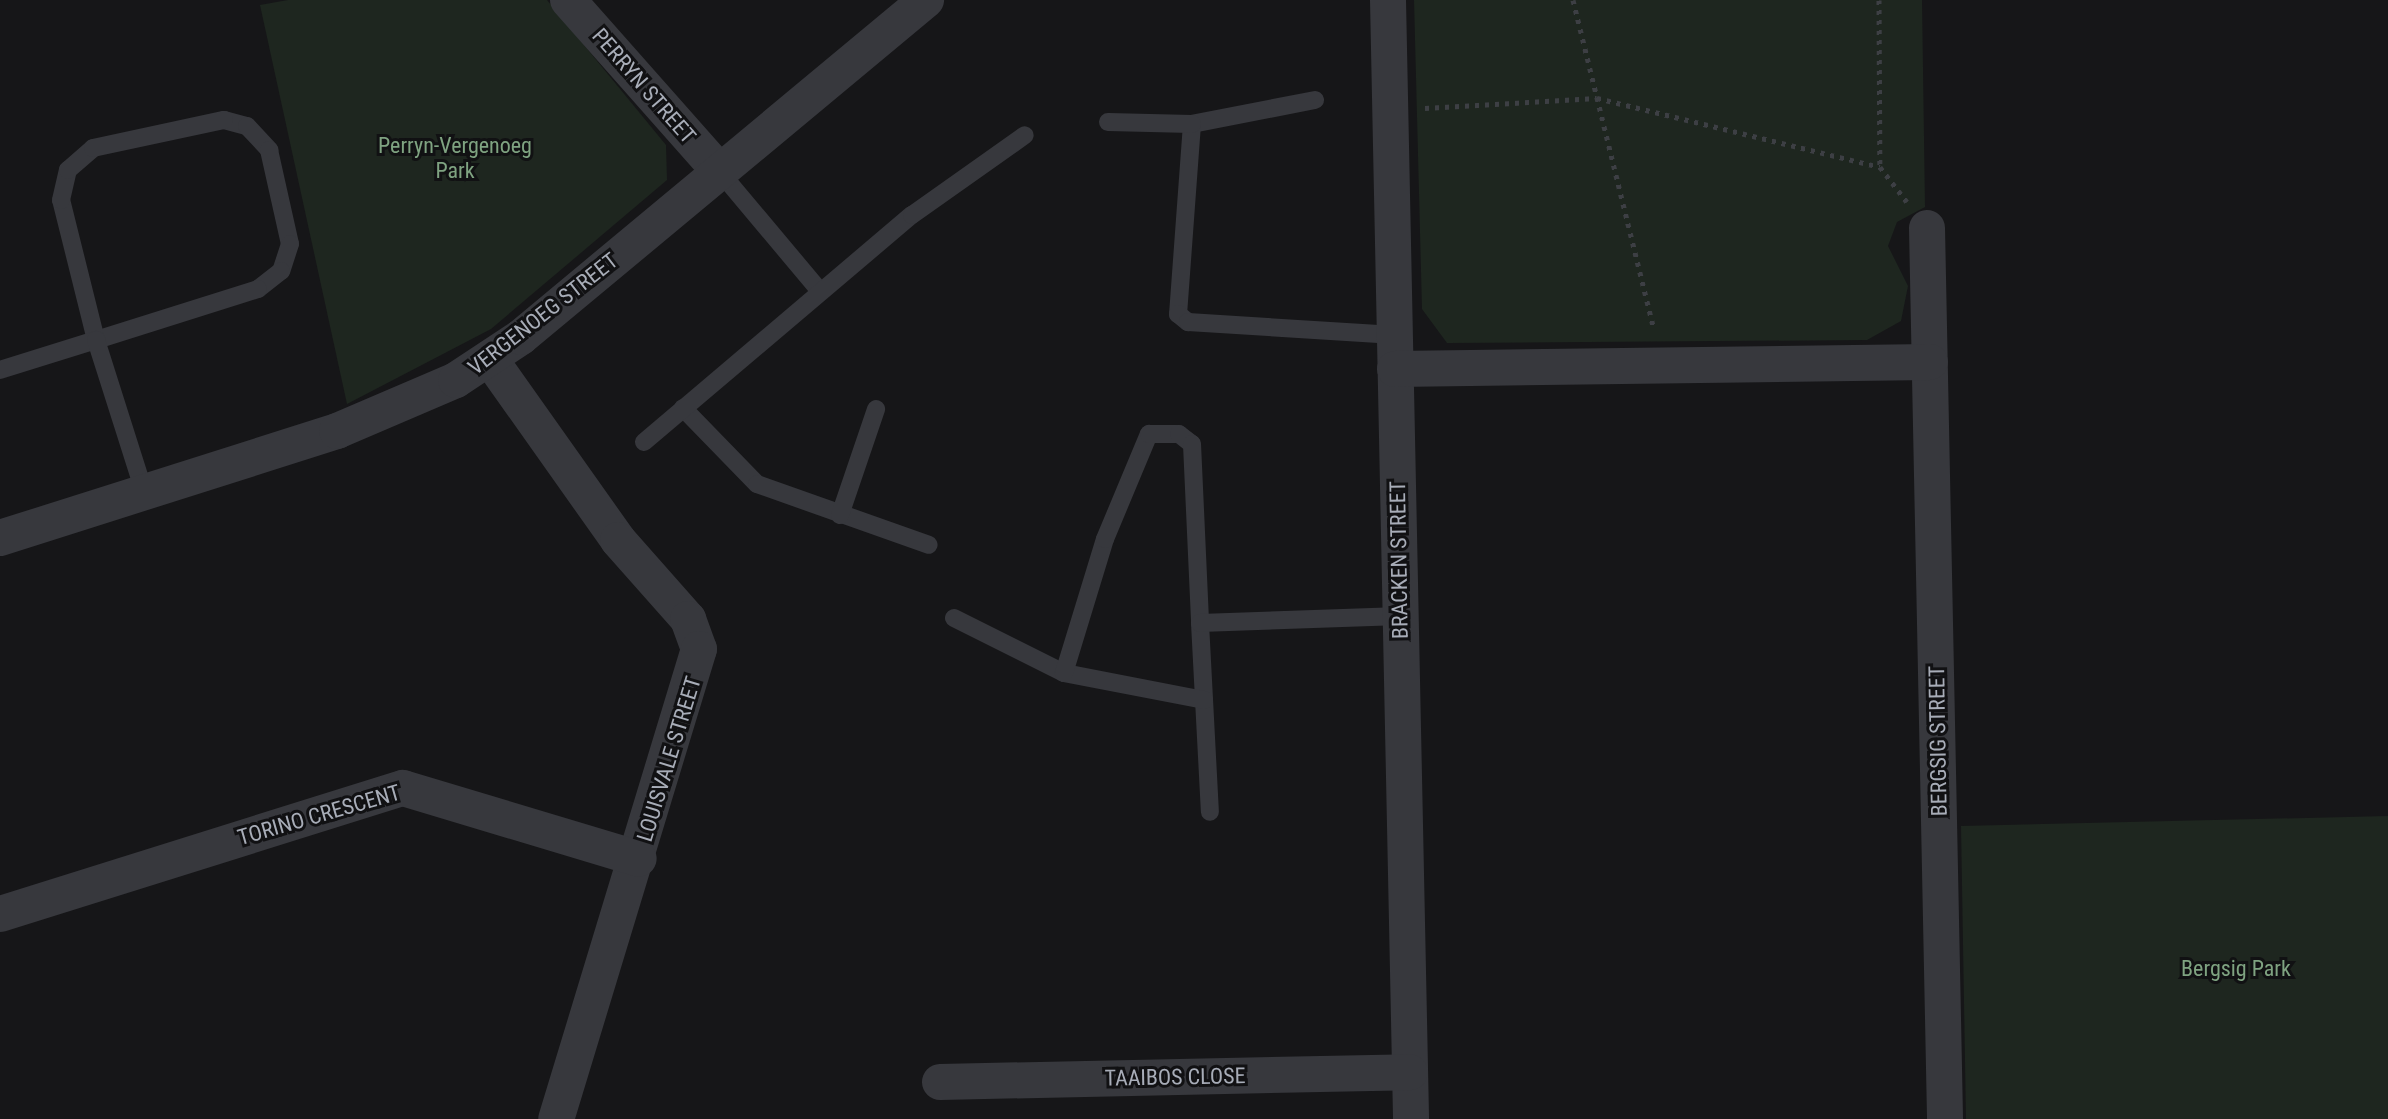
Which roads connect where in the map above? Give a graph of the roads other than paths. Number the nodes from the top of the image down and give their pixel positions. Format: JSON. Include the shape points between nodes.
{"nodes":[{"id":1,"x":568,"y":0,"type":"edge"},
{"id":2,"x":926,"y":0,"type":"edge"},
{"id":3,"x":1388,"y":0,"type":"edge"},
{"id":4,"x":1315,"y":100,"type":"dead end"},
{"id":5,"x":1108,"y":122,"type":"dead end"},
{"id":6,"x":1192,"y":124,"type":"junction"},
{"id":7,"x":1025,"y":135,"type":"dead end"},
{"id":8,"x":720,"y":172,"type":"junction"},
{"id":9,"x":1927,"y":228,"type":"road end"},
{"id":10,"x":820,"y":291,"type":"junction"},
{"id":11,"x":96,"y":340,"type":"junction"},
{"id":12,"x":1395,"y":352,"type":"junction"},
{"id":13,"x":490,"y":359,"type":"junction"},
{"id":14,"x":1930,"y":362,"type":"junction"},
{"id":15,"x":0,"y":370,"type":"edge"},
{"id":16,"x":683,"y":408,"type":"junction"},
{"id":17,"x":876,"y":409,"type":"dead end"},
{"id":18,"x":644,"y":442,"type":"dead end"},
{"id":19,"x":144,"y":491,"type":"junction"},
{"id":20,"x":840,"y":515,"type":"junction"},
{"id":21,"x":0,"y":538,"type":"edge"},
{"id":22,"x":929,"y":545,"type":"dead end"},
{"id":23,"x":1401,"y":616,"type":"junction"},
{"id":24,"x":954,"y":618,"type":"dead end"},
{"id":25,"x":1200,"y":623,"type":"junction"},
{"id":26,"x":1064,"y":673,"type":"junction"},
{"id":27,"x":1204,"y":700,"type":"junction"},
{"id":28,"x":1210,"y":812,"type":"dead end"},
{"id":29,"x":639,"y":859,"type":"junction"},
{"id":30,"x":0,"y":914,"type":"edge"},
{"id":31,"x":1410,"y":1072,"type":"junction"},
{"id":32,"x":940,"y":1082,"type":"dead end"},
{"id":33,"x":556,"y":1119,"type":"edge"},
{"id":34,"x":1411,"y":1119,"type":"edge"},
{"id":35,"x":1945,"y":1119,"type":"edge"}],
"edges":[{"from":1,"to":8,"type":"street","name":"PERRYN STREET"},
{"from":2,"to":8,"type":"street","name":"VERGENOEG STREET"},
{"from":3,"to":12,"type":"street","name":"BRACKEN STREET"},
{"from":4,"to":6,"type":"lane"},
{"from":5,"to":6,"type":"lane"},
{"from":6,"to":12,"type":"lane","via":[[1182,319]]},
{"from":7,"to":10,"type":"lane","via":[[965,172]]},
{"from":8,"to":10,"type":"lane"},
{"from":8,"to":13,"type":"street","name":"VERGENOEG STREET"},
{"from":9,"to":14,"type":"street","name":"BERGSIG STREET"},
{"from":10,"to":16,"type":"lane"},
{"from":11,"to":11,"type":"lane","via":[[258,289],[281,271],[288,234],[269,150],[257,132],[224,120],[93,148],[74,161],[61,200]]},
{"from":11,"to":15,"type":"lane"},
{"from":11,"to":19,"type":"lane"},
{"from":12,"to":14,"type":"street","via":[[1663,366]]},
{"from":12,"to":23,"type":"street","name":"BRACKEN STREET"},
{"from":13,"to":19,"type":"street","name":"VERGENOEG STREET","via":[[379,416]]},
{"from":13,"to":29,"type":"street","name":"LOUISVALE STREET","via":[[618,540],[696,635],[696,675]]},
{"from":14,"to":35,"type":"street","name":"BERGSIG STREET"},
{"from":16,"to":18,"type":"lane"},
{"from":16,"to":20,"type":"lane","via":[[757,484]]},
{"from":17,"to":20,"type":"lane"},
{"from":19,"to":21,"type":"street","name":"VERGENOEG STREET"},
{"from":20,"to":22,"type":"lane"},
{"from":23,"to":25,"type":"lane"},
{"from":23,"to":31,"type":"street","name":"BRACKEN STREET"},
{"from":24,"to":26,"type":"lane"},
{"from":25,"to":26,"type":"lane","via":[[1192,444],[1157,431],[1142,442]]},
{"from":25,"to":27,"type":"lane"},
{"from":26,"to":27,"type":"lane"},
{"from":27,"to":28,"type":"lane"},
{"from":29,"to":30,"type":"street","name":"TORINO CRESCENT","via":[[403,788]]},
{"from":29,"to":33,"type":"street","name":"LOUISVALE STREET"},
{"from":31,"to":32,"type":"street","name":"TAAIBOS CLOSE"},
{"from":31,"to":34,"type":"street","name":"BRACKEN STREET"}]}
